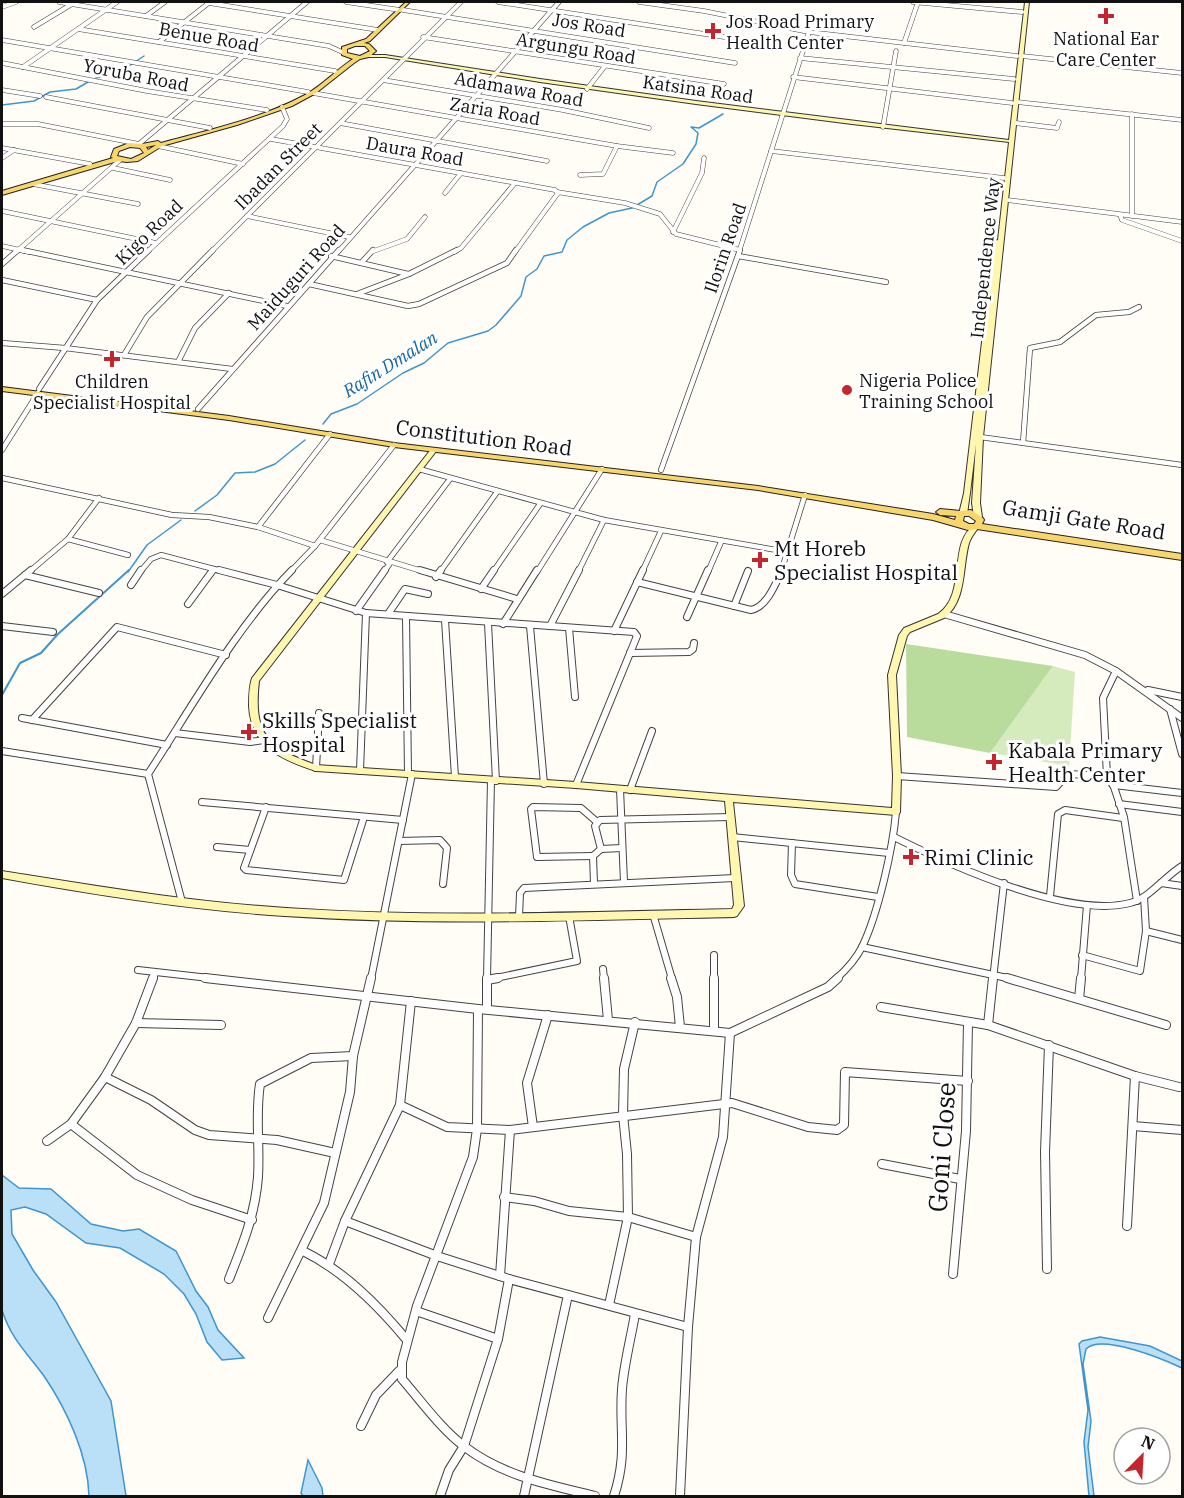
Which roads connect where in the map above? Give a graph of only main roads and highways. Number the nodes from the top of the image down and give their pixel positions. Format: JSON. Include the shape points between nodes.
{"nodes":[{"id":1,"x":410,"y":2,"type":"edge"},
{"id":2,"x":401,"y":10,"type":"junction"},
{"id":3,"x":353,"y":45,"type":"junction"},
{"id":4,"x":372,"y":49,"type":"junction"},
{"id":5,"x":343,"y":53,"type":"junction"},
{"id":6,"x":359,"y":57,"type":"junction"},
{"id":7,"x":310,"y":92,"type":"junction"},
{"id":8,"x":140,"y":145,"type":"junction"},
{"id":9,"x":117,"y":155,"type":"junction"},
{"id":10,"x":145,"y":155,"type":"junction"},
{"id":11,"x":2,"y":192,"type":"edge"},
{"id":12,"x":2,"y":387,"type":"edge"},
{"id":13,"x":39,"y":391,"type":"junction"},
{"id":14,"x":309,"y":428,"type":"junction"},
{"id":15,"x":320,"y":430,"type":"junction"},
{"id":16,"x":518,"y":457,"type":"junction"},
{"id":17,"x":962,"y":514,"type":"junction"},
{"id":18,"x":978,"y":522,"type":"junction"},
{"id":19,"x":963,"y":525,"type":"junction"},
{"id":20,"x":1182,"y":555,"type":"edge"}],
"edges":[{"from":1,"to":2,"type":"main road"},
{"from":2,"to":3,"type":"main road","via":[[364,42]]},
{"from":2,"to":4,"type":"main road","via":[[374,38]]},
{"from":3,"to":4,"type":"main road","via":[[363,44]]},
{"from":3,"to":5,"type":"main road"},
{"from":4,"to":6,"type":"main road","via":[[367,56]]},
{"from":5,"to":6,"type":"main road"},
{"from":5,"to":7,"type":"main road","via":[[345,62]]},
{"from":6,"to":7,"type":"main road"},
{"from":7,"to":8,"type":"main road","via":[[210,128]]},
{"from":7,"to":10,"type":"main road","via":[[282,107],[158,146]]},
{"from":8,"to":9,"type":"main road","via":[[129,145]]},
{"from":8,"to":10,"type":"main road","via":[[147,150]]},
{"from":9,"to":10,"type":"main road","via":[[133,160]]},
{"from":9,"to":11,"type":"main road"},
{"from":9,"to":11,"type":"main road"},
{"from":12,"to":13,"type":"main road","name":"Constitution Road"},
{"from":13,"to":14,"type":"main road","name":"Constitution Road"},
{"from":13,"to":14,"type":"main road","name":"Constitution Road","via":[[198,409]]},
{"from":14,"to":15,"type":"main road","name":"Constitution Road"},
{"from":15,"to":16,"type":"main road","name":"Constitution Road"},
{"from":15,"to":16,"type":"main road","name":"Constitution Road","via":[[394,445]]},
{"from":16,"to":17,"type":"main road","name":"Constitution Road","via":[[661,470]]},
{"from":16,"to":19,"type":"main road","name":"Constitution Road","via":[[805,495]]},
{"from":17,"to":18,"type":"main road","name":"Constitution Road","via":[[971,513]]},
{"from":17,"to":19,"type":"main road","via":[[958,518]]},
{"from":18,"to":19,"type":"main road","name":"Constitution Road"},
{"from":18,"to":20,"type":"main road","name":"Gamji Gate Road"},
{"from":18,"to":20,"type":"main road","via":[[1006,530]]}]}
